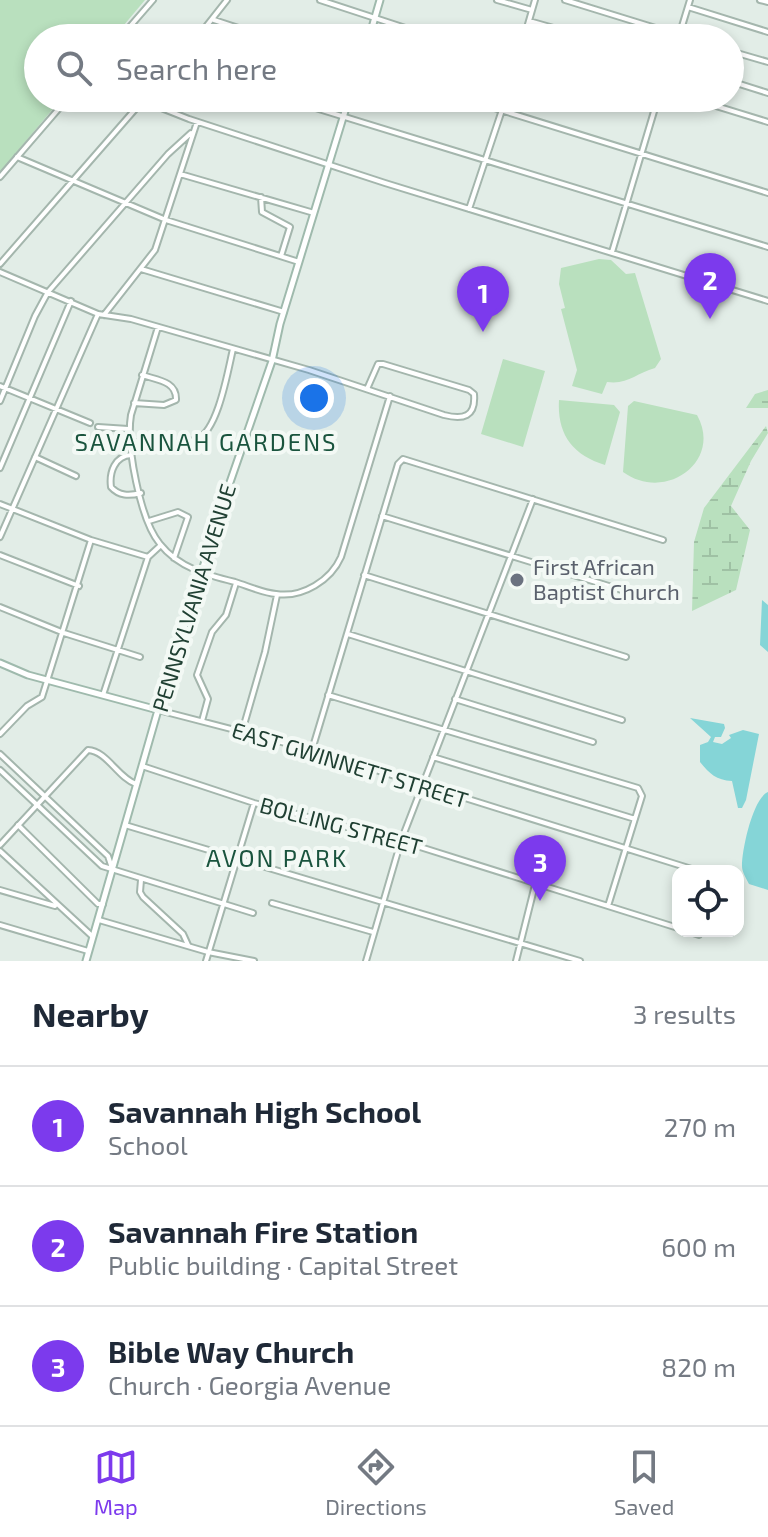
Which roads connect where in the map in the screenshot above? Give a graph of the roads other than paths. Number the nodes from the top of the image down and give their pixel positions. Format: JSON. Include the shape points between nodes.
{"nodes":[{"id":1,"x":153,"y":0,"type":"edge"},
{"id":2,"x":227,"y":0,"type":"edge"},
{"id":3,"x":320,"y":0,"type":"edge"},
{"id":4,"x":380,"y":0,"type":"edge"},
{"id":5,"x":497,"y":0,"type":"edge"},
{"id":6,"x":535,"y":0,"type":"edge"},
{"id":7,"x":565,"y":0,"type":"edge"},
{"id":8,"x":690,"y":0,"type":"edge"},
{"id":9,"x":760,"y":0,"type":"edge"},
{"id":10,"x":768,"y":2,"type":"edge"},
{"id":11,"x":688,"y":7,"type":"junction"},
{"id":12,"x":532,"y":10,"type":"junction"},
{"id":13,"x":375,"y":17,"type":"junction"},
{"id":14,"x":214,"y":20,"type":"junction"},
{"id":15,"x":529,"y":21,"type":"junction"},
{"id":16,"x":132,"y":24,"type":"edge"},
{"id":17,"x":210,"y":24,"type":"edge"},
{"id":18,"x":226,"y":24,"type":"edge"},
{"id":19,"x":373,"y":24,"type":"edge"},
{"id":20,"x":395,"y":24,"type":"edge"},
{"id":21,"x":528,"y":24,"type":"edge"},
{"id":22,"x":540,"y":24,"type":"edge"},
{"id":23,"x":639,"y":24,"type":"edge"},
{"id":24,"x":683,"y":24,"type":"edge"},
{"id":25,"x":742,"y":24,"type":"edge"},
{"id":26,"x":744,"y":24,"type":"edge"},
{"id":27,"x":768,"y":32,"type":"edge"},
{"id":28,"x":744,"y":55,"type":"edge"},
{"id":29,"x":768,"y":62,"type":"edge"},
{"id":30,"x":744,"y":85,"type":"edge"},
{"id":31,"x":768,"y":93,"type":"edge"},
{"id":32,"x":56,"y":112,"type":"edge"},
{"id":33,"x":133,"y":112,"type":"edge"},
{"id":34,"x":172,"y":112,"type":"edge"},
{"id":35,"x":330,"y":112,"type":"edge"},
{"id":36,"x":344,"y":112,"type":"edge"},
{"id":37,"x":502,"y":112,"type":"edge"},
{"id":38,"x":509,"y":112,"type":"edge"},
{"id":39,"x":654,"y":112,"type":"edge"},
{"id":40,"x":736,"y":112,"type":"edge"},
{"id":41,"x":343,"y":116,"type":"junction"},
{"id":42,"x":197,"y":122,"type":"junction"},
{"id":43,"x":768,"y":122,"type":"edge"},
{"id":44,"x":191,"y":133,"type":"junction"},
{"id":45,"x":643,"y":154,"type":"junction"},
{"id":46,"x":17,"y":157,"type":"junction"},
{"id":47,"x":486,"y":160,"type":"junction"},
{"id":48,"x":329,"y":165,"type":"junction"},
{"id":49,"x":180,"y":174,"type":"junction"},
{"id":50,"x":0,"y":177,"type":"edge"},
{"id":51,"x":73,"y":181,"type":"junction"},
{"id":52,"x":768,"y":193,"type":"edge"},
{"id":53,"x":261,"y":197,"type":"junction"},
{"id":54,"x":125,"y":204,"type":"junction"},
{"id":55,"x":628,"y":205,"type":"junction"},
{"id":56,"x":469,"y":209,"type":"junction"},
{"id":57,"x":314,"y":213,"type":"junction"},
{"id":58,"x":166,"y":220,"type":"junction"},
{"id":59,"x":768,"y":247,"type":"edge"},
{"id":60,"x":612,"y":252,"type":"junction"},
{"id":61,"x":281,"y":257,"type":"junction"},
{"id":62,"x":299,"y":263,"type":"junction"},
{"id":63,"x":0,"y":264,"type":"edge"},
{"id":64,"x":141,"y":269,"type":"junction"},
{"id":65,"x":0,"y":272,"type":"edge"},
{"id":66,"x":48,"y":292,"type":"junction"},
{"id":67,"x":71,"y":301,"type":"junction"},
{"id":68,"x":768,"y":301,"type":"edge"},
{"id":69,"x":284,"y":312,"type":"junction"},
{"id":70,"x":101,"y":315,"type":"junction"},
{"id":71,"x":158,"y":327,"type":"junction"},
{"id":72,"x":233,"y":349,"type":"junction"},
{"id":73,"x":272,"y":361,"type":"junction"},
{"id":74,"x":142,"y":375,"type":"junction"},
{"id":75,"x":3,"y":387,"type":"edge"},
{"id":76,"x":367,"y":389,"type":"junction"},
{"id":77,"x":390,"y":396,"type":"junction"},
{"id":78,"x":30,"y":398,"type":"junction"},
{"id":79,"x":0,"y":401,"type":"edge"},
{"id":80,"x":134,"y":403,"type":"junction"},
{"id":81,"x":55,"y":409,"type":"junction"},
{"id":82,"x":90,"y":423,"type":"dead end"},
{"id":83,"x":98,"y":427,"type":"dead end"},
{"id":84,"x":129,"y":430,"type":"junction"},
{"id":85,"x":129,"y":442,"type":"junction"},
{"id":86,"x":131,"y":455,"type":"junction"},
{"id":87,"x":35,"y":457,"type":"junction"},
{"id":88,"x":0,"y":468,"type":"edge"},
{"id":89,"x":76,"y":476,"type":"dead end"},
{"id":90,"x":141,"y":493,"type":"junction"},
{"id":91,"x":533,"y":499,"type":"junction"},
{"id":92,"x":0,"y":504,"type":"edge"},
{"id":93,"x":13,"y":510,"type":"junction"},
{"id":94,"x":382,"y":516,"type":"junction"},
{"id":95,"x":149,"y":521,"type":"junction"},
{"id":96,"x":0,"y":537,"type":"edge"},
{"id":97,"x":91,"y":540,"type":"junction"},
{"id":98,"x":663,"y":540,"type":"dead end"},
{"id":99,"x":161,"y":545,"type":"junction"},
{"id":100,"x":0,"y":555,"type":"edge"},
{"id":101,"x":511,"y":556,"type":"junction"},
{"id":102,"x":148,"y":557,"type":"junction"},
{"id":103,"x":174,"y":558,"type":"junction"},
{"id":104,"x":202,"y":574,"type":"junction"},
{"id":105,"x":364,"y":575,"type":"junction"},
{"id":106,"x":236,"y":583,"type":"junction"},
{"id":107,"x":79,"y":586,"type":"junction"},
{"id":108,"x":277,"y":595,"type":"junction"},
{"id":109,"x":638,"y":595,"type":"dead end"},
{"id":110,"x":0,"y":607,"type":"edge"},
{"id":111,"x":489,"y":614,"type":"junction"},
{"id":112,"x":64,"y":633,"type":"junction"},
{"id":113,"x":348,"y":634,"type":"junction"},
{"id":114,"x":117,"y":650,"type":"junction"},
{"id":115,"x":140,"y":657,"type":"dead end"},
{"id":116,"x":626,"y":657,"type":"dead end"},
{"id":117,"x":0,"y":663,"type":"edge"},
{"id":118,"x":466,"y":671,"type":"junction"},
{"id":119,"x":49,"y":681,"type":"junction"},
{"id":120,"x":103,"y":695,"type":"junction"},
{"id":121,"x":328,"y":695,"type":"junction"},
{"id":122,"x":455,"y":699,"type":"junction"},
{"id":123,"x":158,"y":710,"type":"junction"},
{"id":124,"x":622,"y":720,"type":"dead end"},
{"id":125,"x":202,"y":721,"type":"junction"},
{"id":126,"x":444,"y":729,"type":"junction"},
{"id":127,"x":242,"y":732,"type":"junction"},
{"id":128,"x":0,"y":734,"type":"edge"},
{"id":129,"x":593,"y":742,"type":"dead end"},
{"id":130,"x":312,"y":750,"type":"junction"},
{"id":131,"x":0,"y":754,"type":"edge"},
{"id":132,"x":433,"y":757,"type":"junction"},
{"id":133,"x":142,"y":766,"type":"junction"},
{"id":134,"x":0,"y":770,"type":"edge"},
{"id":135,"x":136,"y":784,"type":"junction"},
{"id":136,"x":422,"y":786,"type":"junction"},
{"id":137,"x":44,"y":797,"type":"junction"},
{"id":138,"x":254,"y":803,"type":"junction"},
{"id":139,"x":36,"y":806,"type":"junction"},
{"id":140,"x":635,"y":819,"type":"junction"},
{"id":141,"x":18,"y":825,"type":"junction"},
{"id":142,"x":125,"y":825,"type":"junction"},
{"id":143,"x":401,"y":841,"type":"junction"},
{"id":144,"x":0,"y":848,"type":"edge"},
{"id":145,"x":627,"y":848,"type":"junction"},
{"id":146,"x":238,"y":857,"type":"junction"},
{"id":147,"x":679,"y":865,"type":"edge"},
{"id":148,"x":113,"y":870,"type":"junction"},
{"id":149,"x":141,"y":880,"type":"junction"},
{"id":150,"x":535,"y":885,"type":"junction"},
{"id":151,"x":0,"y":890,"type":"edge"},
{"id":152,"x":384,"y":901,"type":"junction"},
{"id":153,"x":272,"y":903,"type":"dead end"},
{"id":154,"x":103,"y":904,"type":"junction"},
{"id":155,"x":222,"y":904,"type":"junction"},
{"id":156,"x":608,"y":906,"type":"junction"},
{"id":157,"x":59,"y":907,"type":"junction"},
{"id":158,"x":253,"y":913,"type":"dead end"},
{"id":159,"x":99,"y":920,"type":"junction"},
{"id":160,"x":0,"y":925,"type":"edge"},
{"id":161,"x":672,"y":926,"type":"edge"},
{"id":162,"x":373,"y":932,"type":"junction"},
{"id":163,"x":92,"y":936,"type":"junction"},
{"id":164,"x":520,"y":944,"type":"junction"},
{"id":165,"x":188,"y":945,"type":"junction"},
{"id":166,"x":88,"y":951,"type":"junction"},
{"id":167,"x":208,"y":952,"type":"junction"},
{"id":168,"x":86,"y":961,"type":"edge"},
{"id":169,"x":206,"y":961,"type":"edge"},
{"id":170,"x":254,"y":961,"type":"edge"},
{"id":171,"x":366,"y":961,"type":"edge"},
{"id":172,"x":516,"y":961,"type":"edge"},
{"id":173,"x":580,"y":961,"type":"edge"}],
"edges":[{"from":1,"to":16,"type":"street"},
{"from":2,"to":14,"type":"street"},
{"from":3,"to":13,"type":"street"},
{"from":4,"to":13,"type":"main road"},
{"from":5,"to":12,"type":"street"},
{"from":6,"to":12,"type":"street"},
{"from":7,"to":23,"type":"street"},
{"from":8,"to":11,"type":"street"},
{"from":9,"to":10,"type":"street"},
{"from":11,"to":24,"type":"street"},
{"from":11,"to":25,"type":"street"},
{"from":12,"to":15,"type":"street"},
{"from":13,"to":19,"type":"main road"},
{"from":13,"to":20,"type":"street"},
{"from":14,"to":17,"type":"street"},
{"from":14,"to":18,"type":"street"},
{"from":15,"to":21,"type":"street"},
{"from":15,"to":22,"type":"street"},
{"from":26,"to":27,"type":"street"},
{"from":28,"to":29,"type":"street"},
{"from":30,"to":31,"type":"street"},
{"from":32,"to":46,"type":"street"},
{"from":33,"to":51,"type":"street"},
{"from":34,"to":42,"type":"street"},
{"from":35,"to":41,"type":"street"},
{"from":36,"to":41,"type":"main road","name":"PENNSYLVANIA AVENUE"},
{"from":37,"to":47,"type":"street"},
{"from":38,"to":45,"type":"street"},
{"from":39,"to":45,"type":"street"},
{"from":40,"to":43,"type":"street"},
{"from":41,"to":47,"type":"street"},
{"from":41,"to":48,"type":"main road","name":"PENNSYLVANIA AVENUE"},
{"from":42,"to":44,"type":"street"},
{"from":42,"to":48,"type":"street"},
{"from":44,"to":49,"type":"street"},
{"from":44,"to":54,"type":"street"},
{"from":45,"to":52,"type":"street"},
{"from":45,"to":55,"type":"street"},
{"from":46,"to":50,"type":"street"},
{"from":46,"to":51,"type":"street"},
{"from":47,"to":55,"type":"street"},
{"from":47,"to":56,"type":"street"},
{"from":48,"to":56,"type":"street"},
{"from":48,"to":57,"type":"main road","name":"PENNSYLVANIA AVENUE"},
{"from":49,"to":53,"type":"street"},
{"from":49,"to":58,"type":"street"},
{"from":51,"to":54,"type":"street"},
{"from":51,"to":63,"type":"street"},
{"from":53,"to":57,"type":"street"},
{"from":53,"to":61,"type":"street","via":[[262,212],[290,227]]},
{"from":54,"to":58,"type":"street"},
{"from":54,"to":66,"type":"street"},
{"from":55,"to":59,"type":"street"},
{"from":55,"to":60,"type":"street"},
{"from":56,"to":60,"type":"street"},
{"from":57,"to":62,"type":"main road","name":"PENNSYLVANIA AVENUE"},
{"from":58,"to":61,"type":"street"},
{"from":58,"to":64,"type":"street"},
{"from":60,"to":68,"type":"street"},
{"from":61,"to":62,"type":"street"},
{"from":62,"to":69,"type":"main road","name":"PENNSYLVANIA AVENUE"},
{"from":64,"to":69,"type":"street"},
{"from":64,"to":70,"type":"street"},
{"from":65,"to":66,"type":"street"},
{"from":66,"to":67,"type":"street"},
{"from":66,"to":75,"type":"street"},
{"from":67,"to":70,"type":"street"},
{"from":67,"to":78,"type":"street"},
{"from":69,"to":73,"type":"main road","name":"PENNSYLVANIA AVENUE"},
{"from":70,"to":71,"type":"street"},
{"from":70,"to":81,"type":"street"},
{"from":71,"to":72,"type":"street"},
{"from":71,"to":74,"type":"street"},
{"from":72,"to":73,"type":"street"},
{"from":72,"to":85,"type":"street","via":[[205,434],[195,440]]},
{"from":73,"to":76,"type":"street"},
{"from":73,"to":104,"type":"main road","name":"PENNSYLVANIA AVENUE"},
{"from":74,"to":80,"type":"street"},
{"from":74,"to":80,"type":"street","via":[[171,385],[176,400],[164,405]]},
{"from":75,"to":78,"type":"street"},
{"from":75,"to":79,"type":"street"},
{"from":76,"to":77,"type":"street"},
{"from":76,"to":77,"type":"street","via":[[378,364],[383,364],[469,390],[474,403],[472,413],[459,419]]},
{"from":77,"to":108,"type":"street","via":[[336,567],[313,587]]},
{"from":78,"to":81,"type":"street"},
{"from":78,"to":88,"type":"street"},
{"from":80,"to":84,"type":"street"},
{"from":81,"to":82,"type":"street"},
{"from":81,"to":87,"type":"street"},
{"from":83,"to":84,"type":"street"},
{"from":84,"to":85,"type":"street"},
{"from":85,"to":86,"type":"street"},
{"from":86,"to":90,"type":"street"},
{"from":86,"to":90,"type":"street","via":[[116,461],[111,487],[117,493]]},
{"from":87,"to":89,"type":"street"},
{"from":87,"to":93,"type":"street"},
{"from":90,"to":95,"type":"street"},
{"from":91,"to":94,"type":"street","via":[[403,459]]},
{"from":91,"to":98,"type":"street"},
{"from":91,"to":101,"type":"street"},
{"from":92,"to":93,"type":"street"},
{"from":93,"to":96,"type":"street"},
{"from":93,"to":97,"type":"street"},
{"from":94,"to":101,"type":"street"},
{"from":94,"to":105,"type":"street"},
{"from":95,"to":99,"type":"street"},
{"from":95,"to":103,"type":"street","via":[[178,512],[188,517]]},
{"from":97,"to":102,"type":"street"},
{"from":97,"to":107,"type":"street"},
{"from":99,"to":102,"type":"street"},
{"from":99,"to":103,"type":"street"},
{"from":100,"to":107,"type":"street"},
{"from":101,"to":109,"type":"street"},
{"from":101,"to":111,"type":"street"},
{"from":102,"to":114,"type":"street"},
{"from":103,"to":104,"type":"street"},
{"from":104,"to":106,"type":"street"},
{"from":104,"to":123,"type":"main road","name":"PENNSYLVANIA AVENUE"},
{"from":105,"to":111,"type":"street"},
{"from":105,"to":113,"type":"street"},
{"from":106,"to":108,"type":"street"},
{"from":106,"to":125,"type":"street","via":[[197,675],[208,699]]},
{"from":107,"to":112,"type":"street"},
{"from":108,"to":127,"type":"street"},
{"from":110,"to":112,"type":"street"},
{"from":111,"to":116,"type":"street"},
{"from":111,"to":118,"type":"street"},
{"from":112,"to":114,"type":"street"},
{"from":112,"to":119,"type":"street"},
{"from":113,"to":118,"type":"street"},
{"from":113,"to":121,"type":"street"},
{"from":114,"to":115,"type":"street"},
{"from":114,"to":120,"type":"street"},
{"from":117,"to":119,"type":"main road","name":"EAST GWINNETT STREET"},
{"from":118,"to":122,"type":"street"},
{"from":118,"to":124,"type":"street"},
{"from":119,"to":120,"type":"main road","name":"EAST GWINNETT STREET"},
{"from":119,"to":128,"type":"street","via":[[42,697]]},
{"from":120,"to":123,"type":"main road","name":"EAST GWINNETT STREET"},
{"from":121,"to":126,"type":"street"},
{"from":121,"to":130,"type":"street"},
{"from":122,"to":126,"type":"street"},
{"from":122,"to":129,"type":"street"},
{"from":123,"to":125,"type":"street","name":"EAST GWINNETT STREET"},
{"from":123,"to":133,"type":"main road","name":"PENNSYLVANIA AVENUE"},
{"from":125,"to":127,"type":"street","name":"EAST GWINNETT STREET"},
{"from":126,"to":132,"type":"street"},
{"from":126,"to":140,"type":"street","via":[[638,788],[642,796]]},
{"from":127,"to":130,"type":"street","name":"EAST GWINNETT STREET"},
{"from":130,"to":136,"type":"street","name":"EAST GWINNETT STREET"},
{"from":131,"to":137,"type":"street"},
{"from":132,"to":136,"type":"street"},
{"from":132,"to":140,"type":"street"},
{"from":133,"to":135,"type":"main road","name":"PENNSYLVANIA AVENUE"},
{"from":133,"to":138,"type":"street","name":"BOLLING STREET"},
{"from":134,"to":139,"type":"street"},
{"from":135,"to":137,"type":"street","via":[[91,749]]},
{"from":135,"to":142,"type":"main road","name":"PENNSYLVANIA AVENUE"},
{"from":136,"to":143,"type":"street"},
{"from":136,"to":145,"type":"street","name":"EAST GWINNETT STREET"},
{"from":137,"to":139,"type":"street"},
{"from":137,"to":148,"type":"street","via":[[108,856]]},
{"from":138,"to":143,"type":"street","name":"BOLLING STREET"},
{"from":138,"to":146,"type":"street"},
{"from":139,"to":141,"type":"street"},
{"from":139,"to":148,"type":"street"},
{"from":140,"to":145,"type":"street"},
{"from":141,"to":144,"type":"street"},
{"from":141,"to":154,"type":"street"},
{"from":142,"to":146,"type":"street"},
{"from":142,"to":148,"type":"main road","name":"PENNSYLVANIA AVENUE"},
{"from":143,"to":150,"type":"street","name":"BOLLING STREET"},
{"from":143,"to":152,"type":"street"},
{"from":144,"to":157,"type":"street"},
{"from":145,"to":147,"type":"street","name":"EAST GWINNETT STREET"},
{"from":145,"to":156,"type":"street"},
{"from":146,"to":152,"type":"street"},
{"from":146,"to":155,"type":"street"},
{"from":148,"to":149,"type":"street"},
{"from":148,"to":154,"type":"main road","name":"PENNSYLVANIA AVENUE"},
{"from":149,"to":155,"type":"street"},
{"from":149,"to":165,"type":"street","via":[[143,897]]},
{"from":150,"to":156,"type":"street","name":"BOLLING STREET"},
{"from":150,"to":164,"type":"street"},
{"from":151,"to":157,"type":"street"},
{"from":152,"to":162,"type":"street"},
{"from":152,"to":164,"type":"street"},
{"from":153,"to":162,"type":"street"},
{"from":154,"to":159,"type":"main road","name":"PENNSYLVANIA AVENUE"},
{"from":155,"to":158,"type":"street"},
{"from":155,"to":167,"type":"street"},
{"from":156,"to":161,"type":"street","name":"BOLLING STREET"},
{"from":157,"to":163,"type":"street"},
{"from":159,"to":163,"type":"main road","name":"PENNSYLVANIA AVENUE"},
{"from":159,"to":165,"type":"street"},
{"from":160,"to":166,"type":"street"},
{"from":162,"to":171,"type":"street"},
{"from":163,"to":166,"type":"main road","name":"PENNSYLVANIA AVENUE"},
{"from":164,"to":172,"type":"street"},
{"from":164,"to":173,"type":"street"},
{"from":165,"to":167,"type":"street"},
{"from":166,"to":168,"type":"main road","name":"PENNSYLVANIA AVENUE"},
{"from":167,"to":169,"type":"street"},
{"from":167,"to":170,"type":"street"}]}
